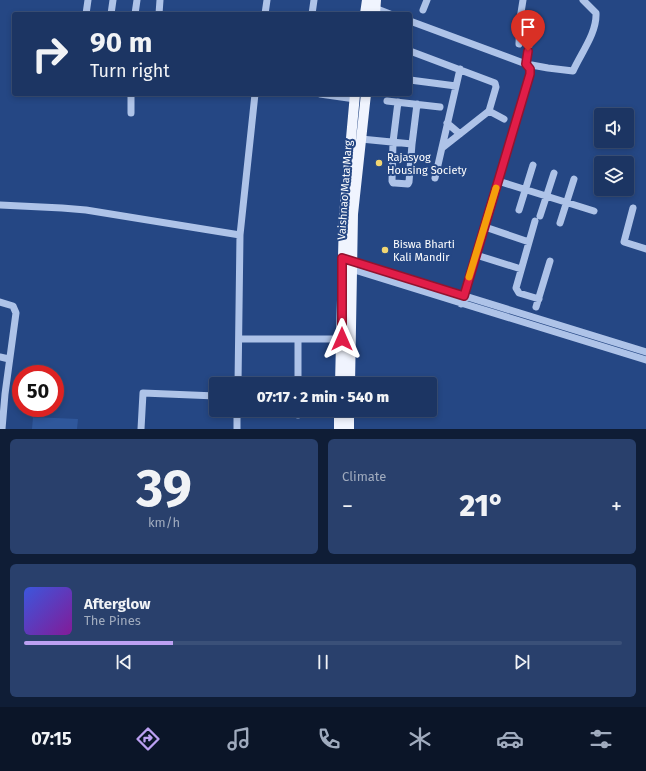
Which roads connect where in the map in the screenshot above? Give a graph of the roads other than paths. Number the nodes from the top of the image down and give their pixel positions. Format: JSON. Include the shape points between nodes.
{"nodes":[{"id":1,"x":88,"y":0,"type":"edge"},
{"id":2,"x":113,"y":0,"type":"edge"},
{"id":3,"x":137,"y":0,"type":"edge"},
{"id":4,"x":160,"y":0,"type":"edge"},
{"id":5,"x":267,"y":0,"type":"edge"},
{"id":6,"x":314,"y":0,"type":"edge"},
{"id":7,"x":427,"y":0,"type":"edge"},
{"id":8,"x":523,"y":0,"type":"edge"},
{"id":9,"x":583,"y":0,"type":"edge"},
{"id":10,"x":371,"y":7,"type":"edge"},
{"id":11,"x":423,"y":10,"type":"dead end"},
{"id":12,"x":86,"y":12,"type":"edge"},
{"id":13,"x":111,"y":12,"type":"edge"},
{"id":14,"x":135,"y":12,"type":"edge"},
{"id":15,"x":159,"y":12,"type":"edge"},
{"id":16,"x":265,"y":12,"type":"edge"},
{"id":17,"x":312,"y":12,"type":"edge"},
{"id":18,"x":385,"y":12,"type":"edge"},
{"id":19,"x":520,"y":19,"type":"junction"},
{"id":20,"x":412,"y":22,"type":"edge"},
{"id":21,"x":519,"y":44,"type":"dead end"},
{"id":22,"x":412,"y":52,"type":"edge"},
{"id":23,"x":526,"y":64,"type":"junction"},
{"id":24,"x":460,"y":69,"type":"junction"},
{"id":25,"x":412,"y":80,"type":"edge"},
{"id":26,"x":456,"y":86,"type":"junction"},
{"id":27,"x":131,"y":96,"type":"edge"},
{"id":28,"x":255,"y":96,"type":"edge"},
{"id":29,"x":355,"y":96,"type":"edge"},
{"id":30,"x":366,"y":96,"type":"edge"},
{"id":31,"x":387,"y":101,"type":"dead end"},
{"id":32,"x":398,"y":102,"type":"junction"},
{"id":33,"x":417,"y":104,"type":"junction"},
{"id":34,"x":440,"y":107,"type":"dead end"},
{"id":35,"x":489,"y":111,"type":"junction"},
{"id":36,"x":130,"y":113,"type":"dead end"},
{"id":37,"x":504,"y":119,"type":"dead end"},
{"id":38,"x":447,"y":123,"type":"junction"},
{"id":39,"x":460,"y":134,"type":"junction"},
{"id":40,"x":361,"y":139,"type":"junction"},
{"id":41,"x":393,"y":142,"type":"junction"},
{"id":42,"x":412,"y":144,"type":"junction"},
{"id":43,"x":442,"y":148,"type":"junction"},
{"id":44,"x":533,"y":166,"type":"dead end"},
{"id":45,"x":554,"y":173,"type":"dead end"},
{"id":46,"x":435,"y":178,"type":"dead end"},
{"id":47,"x":574,"y":179,"type":"dead end"},
{"id":48,"x":498,"y":180,"type":"junction"},
{"id":49,"x":526,"y":189,"type":"junction"},
{"id":50,"x":547,"y":196,"type":"junction"},
{"id":51,"x":566,"y":202,"type":"junction"},
{"id":52,"x":0,"y":205,"type":"edge"},
{"id":53,"x":633,"y":208,"type":"dead end"},
{"id":54,"x":519,"y":210,"type":"dead end"},
{"id":55,"x":594,"y":211,"type":"dead end"},
{"id":56,"x":560,"y":223,"type":"dead end"},
{"id":57,"x":484,"y":227,"type":"junction"},
{"id":58,"x":240,"y":235,"type":"junction"},
{"id":59,"x":529,"y":242,"type":"junction"},
{"id":60,"x":646,"y":248,"type":"edge"},
{"id":61,"x":476,"y":255,"type":"junction"},
{"id":62,"x":550,"y":262,"type":"dead end"},
{"id":63,"x":347,"y":264,"type":"junction"},
{"id":64,"x":521,"y":269,"type":"junction"},
{"id":65,"x":464,"y":296,"type":"junction"},
{"id":66,"x":539,"y":299,"type":"junction"},
{"id":67,"x":0,"y":302,"type":"edge"},
{"id":68,"x":462,"y":304,"type":"junction"},
{"id":69,"x":536,"y":307,"type":"dead end"},
{"id":70,"x":239,"y":339,"type":"junction"},
{"id":71,"x":298,"y":339,"type":"junction"},
{"id":72,"x":342,"y":339,"type":"junction"},
{"id":73,"x":646,"y":352,"type":"edge"},
{"id":74,"x":0,"y":357,"type":"edge"},
{"id":75,"x":9,"y":359,"type":"junction"},
{"id":76,"x":646,"y":360,"type":"edge"},
{"id":77,"x":238,"y":377,"type":"edge"},
{"id":78,"x":298,"y":377,"type":"edge"},
{"id":79,"x":343,"y":377,"type":"edge"},
{"id":80,"x":343,"y":377,"type":"edge"},
{"id":81,"x":2,"y":394,"type":"edge"},
{"id":82,"x":209,"y":396,"type":"edge"},
{"id":83,"x":237,"y":417,"type":"edge"},
{"id":84,"x":340,"y":417,"type":"edge"},
{"id":85,"x":349,"y":417,"type":"edge"},
{"id":86,"x":2,"y":429,"type":"edge"},
{"id":87,"x":141,"y":429,"type":"edge"},
{"id":88,"x":237,"y":429,"type":"edge"},
{"id":89,"x":339,"y":429,"type":"edge"},
{"id":90,"x":349,"y":429,"type":"edge"}],
"edges":[{"from":1,"to":12,"type":"street"},
{"from":2,"to":13,"type":"street"},
{"from":3,"to":14,"type":"street"},
{"from":4,"to":15,"type":"street"},
{"from":5,"to":16,"type":"street"},
{"from":6,"to":17,"type":"street"},
{"from":7,"to":11,"type":"street"},
{"from":8,"to":19,"type":"street"},
{"from":9,"to":23,"type":"street","via":[[596,13],[596,21],[573,71]]},
{"from":10,"to":18,"type":"street"},
{"from":19,"to":21,"type":"street"},
{"from":19,"to":23,"type":"street","via":[[532,22]]},
{"from":20,"to":23,"type":"street"},
{"from":22,"to":24,"type":"street"},
{"from":23,"to":48,"type":"street","via":[[530,74]]},
{"from":24,"to":26,"type":"street"},
{"from":24,"to":35,"type":"street","via":[[495,83]]},
{"from":25,"to":26,"type":"street"},
{"from":26,"to":38,"type":"street"},
{"from":27,"to":36,"type":"street"},
{"from":28,"to":58,"type":"street"},
{"from":29,"to":63,"type":"main road","name":"Vaishnao Mata Marg","via":[[345,194]]},
{"from":30,"to":40,"type":"main road","name":"Vaishnao Mata Marg"},
{"from":31,"to":32,"type":"street"},
{"from":32,"to":33,"type":"street"},
{"from":32,"to":41,"type":"street"},
{"from":33,"to":34,"type":"street"},
{"from":33,"to":42,"type":"street"},
{"from":35,"to":37,"type":"street"},
{"from":35,"to":39,"type":"street"},
{"from":38,"to":39,"type":"street"},
{"from":38,"to":43,"type":"street"},
{"from":39,"to":43,"type":"street"},
{"from":40,"to":41,"type":"street"},
{"from":40,"to":63,"type":"main road","name":"Vaishnao Mata Marg"},
{"from":41,"to":42,"type":"street"},
{"from":41,"to":42,"type":"street","via":[[392,183],[408,184]]},
{"from":43,"to":46,"type":"street"},
{"from":44,"to":49,"type":"street"},
{"from":45,"to":50,"type":"street"},
{"from":47,"to":51,"type":"street"},
{"from":48,"to":49,"type":"street"},
{"from":48,"to":57,"type":"street"},
{"from":49,"to":50,"type":"street"},
{"from":49,"to":54,"type":"street"},
{"from":50,"to":51,"type":"street"},
{"from":50,"to":59,"type":"street"},
{"from":51,"to":55,"type":"street"},
{"from":51,"to":56,"type":"street"},
{"from":52,"to":58,"type":"street","via":[[78,210]]},
{"from":53,"to":60,"type":"street","via":[[624,242]]},
{"from":57,"to":59,"type":"street"},
{"from":57,"to":61,"type":"street"},
{"from":58,"to":70,"type":"street"},
{"from":59,"to":64,"type":"street"},
{"from":61,"to":64,"type":"street"},
{"from":61,"to":65,"type":"street"},
{"from":62,"to":66,"type":"street"},
{"from":63,"to":65,"type":"street"},
{"from":63,"to":68,"type":"street"},
{"from":63,"to":72,"type":"main road","name":"Vaishnao Mata Marg"},
{"from":63,"to":79,"type":"main road","name":"Vaishnao Mata Marg"},
{"from":64,"to":66,"type":"street","via":[[517,291]]},
{"from":65,"to":68,"type":"street"},
{"from":65,"to":73,"type":"street"},
{"from":66,"to":69,"type":"street"},
{"from":67,"to":75,"type":"street","via":[[16,309]]},
{"from":68,"to":76,"type":"street"},
{"from":70,"to":71,"type":"street"},
{"from":70,"to":77,"type":"street"},
{"from":71,"to":72,"type":"street"},
{"from":71,"to":78,"type":"street"},
{"from":72,"to":80,"type":"main road","name":"Vaishnao Mata Marg"},
{"from":74,"to":75,"type":"street"},
{"from":75,"to":81,"type":"street"},
{"from":81,"to":86,"type":"street"},
{"from":82,"to":87,"type":"street","via":[[143,393]]},
{"from":83,"to":88,"type":"street"},
{"from":84,"to":89,"type":"main road"},
{"from":85,"to":90,"type":"main road"}]}
